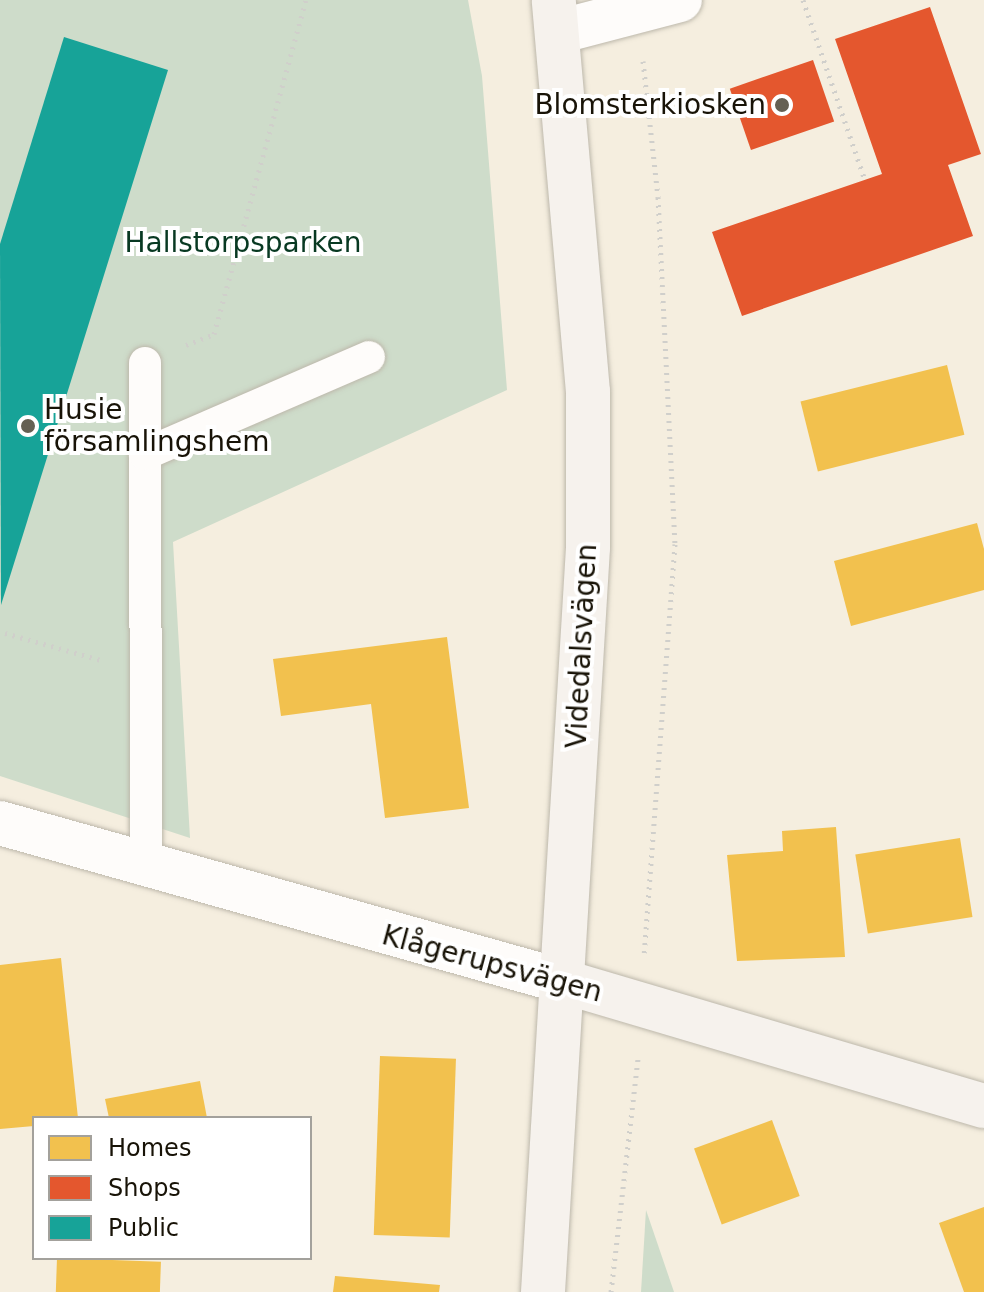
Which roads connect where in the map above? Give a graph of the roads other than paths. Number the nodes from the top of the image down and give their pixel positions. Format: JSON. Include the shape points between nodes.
{"nodes":[{"id":1,"x":680,"y":0,"type":"edge"},
{"id":2,"x":556,"y":16,"type":"edge"},
{"id":3,"x":369,"y":357,"type":"dead end"},
{"id":4,"x":145,"y":363,"type":"road end"},
{"id":5,"x":145,"y":454,"type":"junction"},
{"id":6,"x":0,"y":823,"type":"edge"},
{"id":7,"x":146,"y":867,"type":"junction"},
{"id":8,"x":565,"y":982,"type":"junction"},
{"id":9,"x":984,"y":1106,"type":"edge"},
{"id":10,"x":543,"y":1292,"type":"edge"}],
"edges":[{"from":1,"to":2,"type":"street","via":[[637,14]]},
{"from":2,"to":8,"type":"street","name":"Videdalsvägen","via":[[588,392],[588,547]]},
{"from":3,"to":5,"type":"lane"},
{"from":4,"to":5,"type":"lane"},
{"from":5,"to":7,"type":"lane"},
{"from":6,"to":7,"type":"street","name":"Klågerupsvägen"},
{"from":7,"to":8,"type":"street","name":"Klågerupsvägen"},
{"from":8,"to":9,"type":"street","name":"Klågerupsvägen"},
{"from":8,"to":10,"type":"street","name":"Videdalsvägen"}]}
